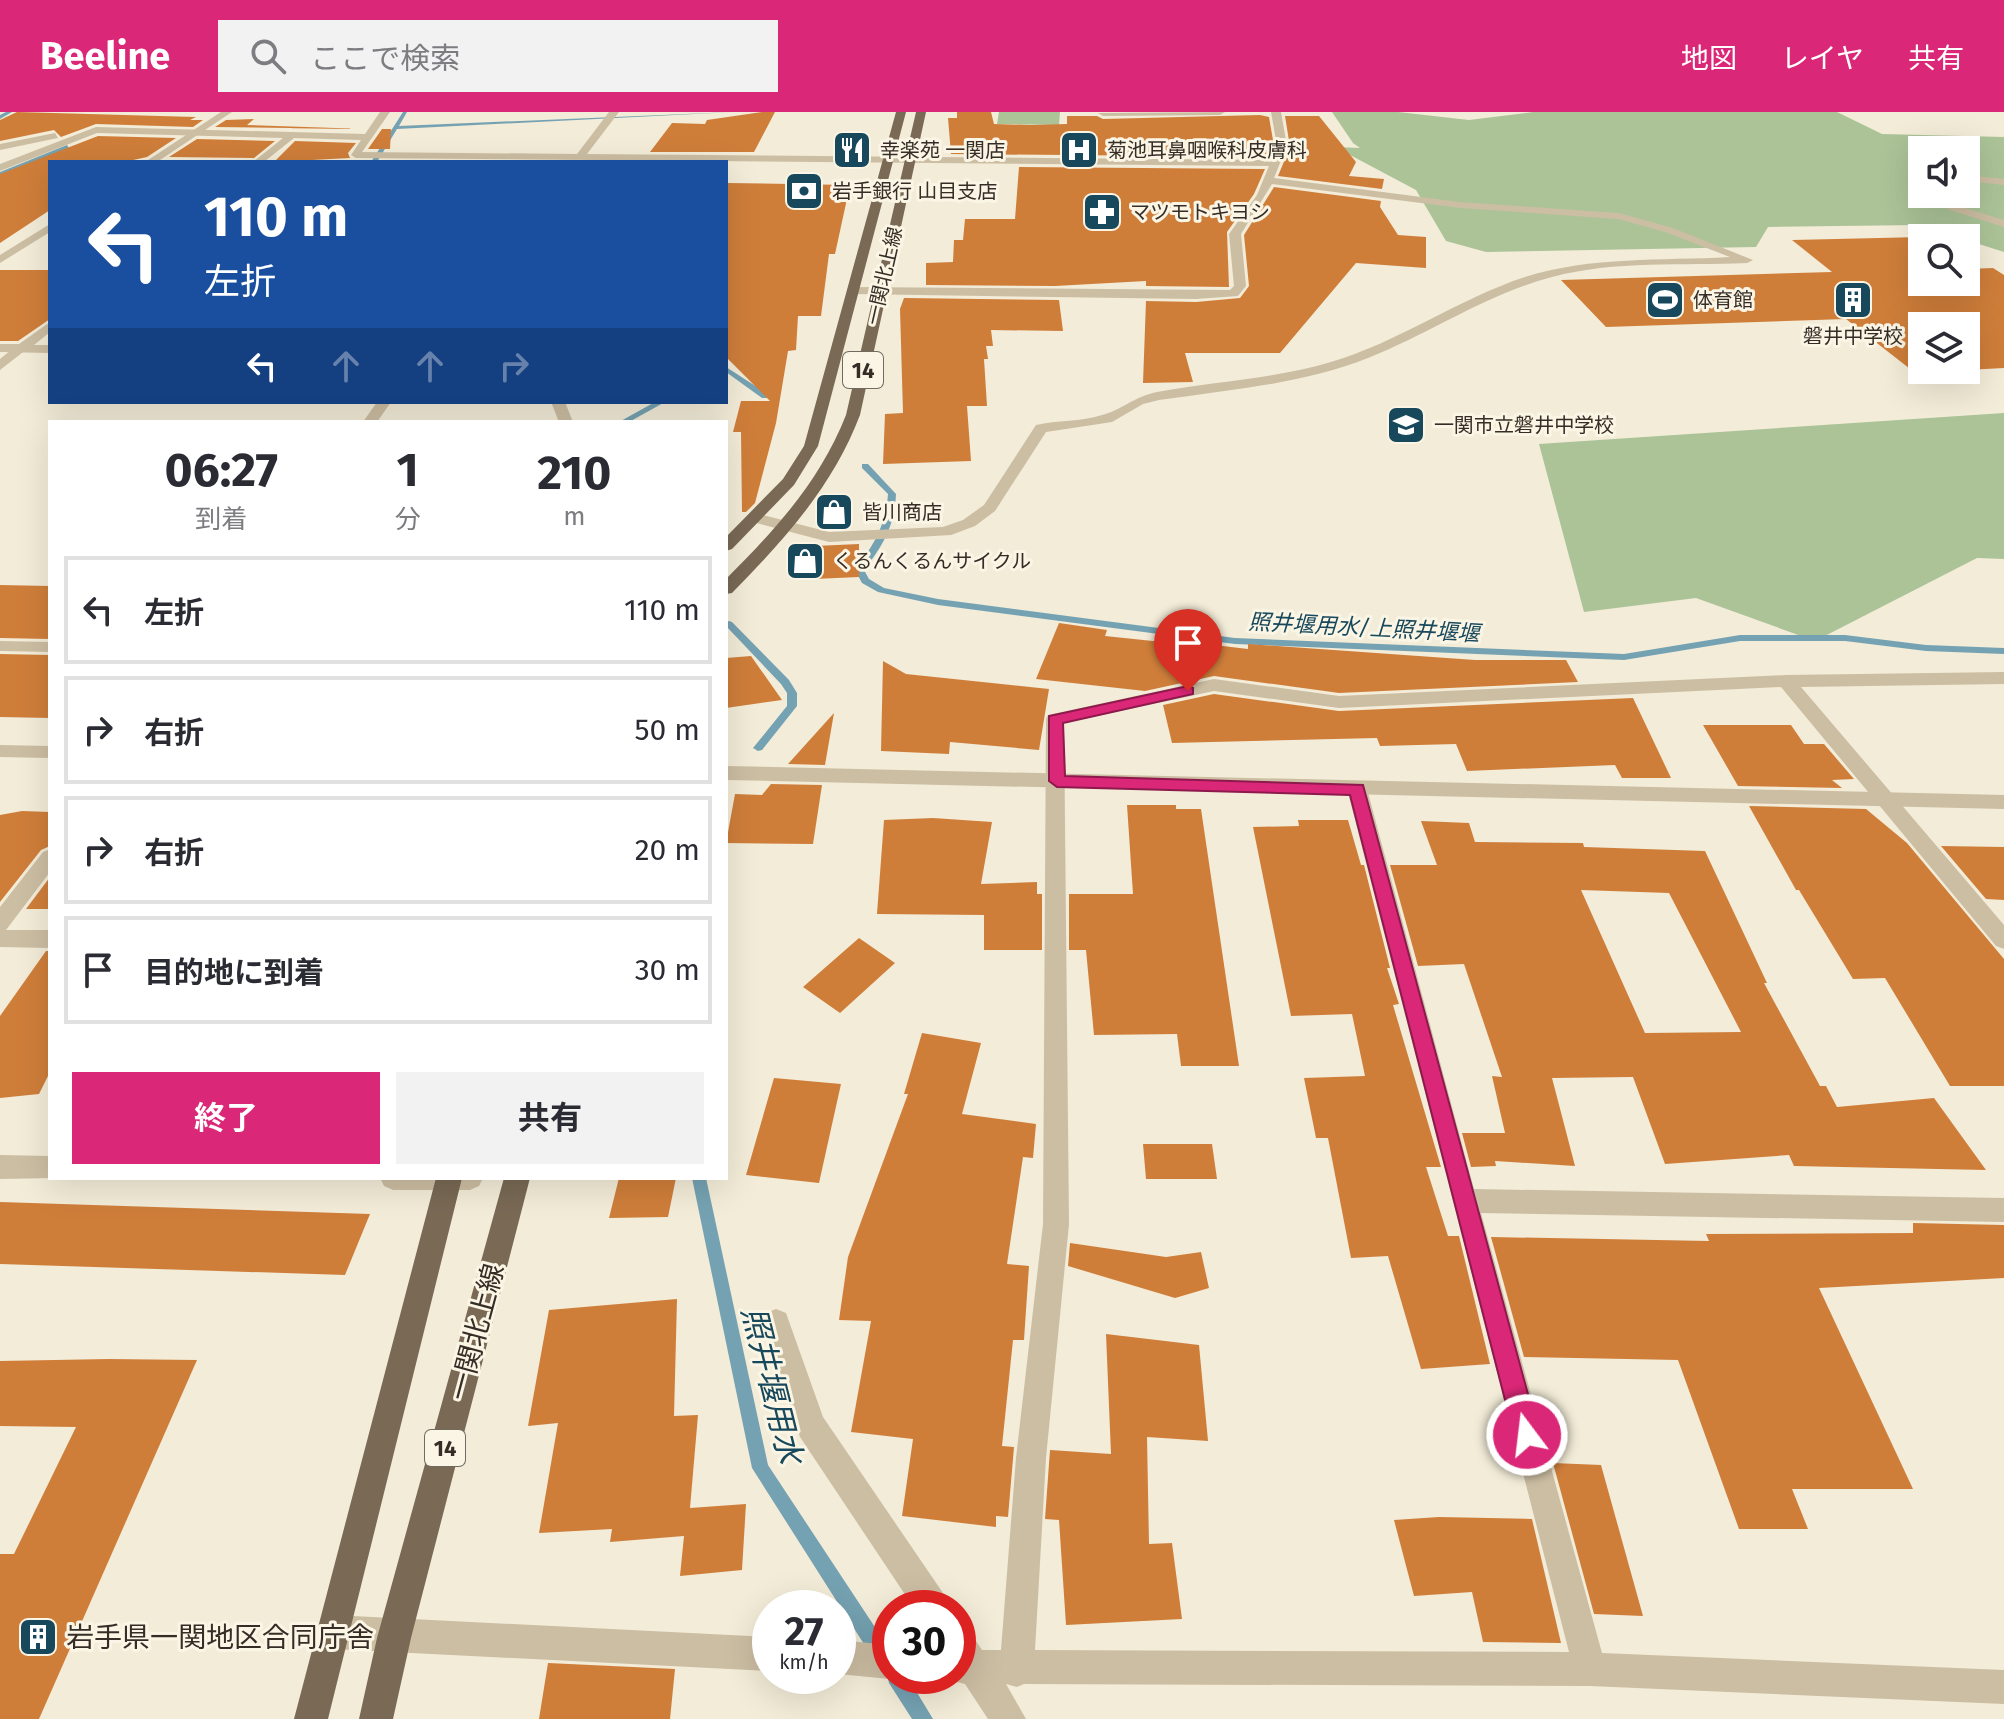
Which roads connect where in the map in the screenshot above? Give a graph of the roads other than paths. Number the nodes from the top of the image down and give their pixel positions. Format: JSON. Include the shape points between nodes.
{"nodes":[{"id":1,"x":227,"y":112,"type":"edge"},
{"id":2,"x":385,"y":112,"type":"edge"},
{"id":3,"x":614,"y":112,"type":"edge"},
{"id":4,"x":901,"y":112,"type":"edge"},
{"id":5,"x":921,"y":112,"type":"edge"},
{"id":6,"x":1220,"y":112,"type":"edge"},
{"id":7,"x":1276,"y":112,"type":"edge"},
{"id":8,"x":1103,"y":113,"type":"edge"},
{"id":9,"x":117,"y":118,"type":"dead end"},
{"id":10,"x":96,"y":130,"type":"junction"},
{"id":11,"x":194,"y":133,"type":"junction"},
{"id":12,"x":291,"y":136,"type":"junction"},
{"id":13,"x":366,"y":137,"type":"junction"},
{"id":14,"x":0,"y":147,"type":"edge"},
{"id":15,"x":354,"y":159,"type":"edge"},
{"id":16,"x":578,"y":159,"type":"edge"},
{"id":17,"x":889,"y":159,"type":"junction"},
{"id":18,"x":153,"y":160,"type":"edge"},
{"id":19,"x":261,"y":160,"type":"edge"},
{"id":20,"x":910,"y":160,"type":"junction"},
{"id":21,"x":1274,"y":163,"type":"junction"},
{"id":22,"x":0,"y":168,"type":"edge"},
{"id":23,"x":1980,"y":179,"type":"edge"},
{"id":24,"x":1267,"y":180,"type":"junction"},
{"id":25,"x":2004,"y":182,"type":"edge"},
{"id":26,"x":1954,"y":208,"type":"edge"},
{"id":27,"x":2004,"y":224,"type":"edge"},
{"id":28,"x":48,"y":228,"type":"edge"},
{"id":29,"x":0,"y":260,"type":"edge"},
{"id":30,"x":853,"y":290,"type":"junction"},
{"id":31,"x":880,"y":290,"type":"junction"},
{"id":32,"x":48,"y":328,"type":"edge"},
{"id":33,"x":0,"y":348,"type":"edge"},
{"id":34,"x":21,"y":349,"type":"junction"},
{"id":35,"x":48,"y":349,"type":"edge"},
{"id":36,"x":0,"y":366,"type":"edge"},
{"id":37,"x":755,"y":518,"type":"junction"},
{"id":38,"x":788,"y":526,"type":"junction"},
{"id":39,"x":728,"y":544,"type":"edge"},
{"id":40,"x":728,"y":587,"type":"edge"},
{"id":41,"x":0,"y":646,"type":"edge"},
{"id":42,"x":48,"y":647,"type":"edge"},
{"id":43,"x":2004,"y":678,"type":"edge"},
{"id":44,"x":1786,"y":681,"type":"junction"},
{"id":45,"x":0,"y":751,"type":"edge"},
{"id":46,"x":48,"y":752,"type":"edge"},
{"id":47,"x":728,"y":773,"type":"edge"},
{"id":48,"x":1057,"y":781,"type":"junction"},
{"id":49,"x":1357,"y":789,"type":"junction"},
{"id":50,"x":1887,"y":801,"type":"junction"},
{"id":51,"x":2004,"y":802,"type":"edge"},
{"id":52,"x":48,"y":860,"type":"edge"},
{"id":53,"x":0,"y":923,"type":"edge"},
{"id":54,"x":0,"y":938,"type":"edge"},
{"id":55,"x":48,"y":939,"type":"edge"},
{"id":56,"x":2004,"y":940,"type":"edge"},
{"id":57,"x":0,"y":1167,"type":"edge"},
{"id":58,"x":48,"y":1168,"type":"edge"},
{"id":59,"x":456,"y":1180,"type":"edge"},
{"id":60,"x":516,"y":1180,"type":"edge"},
{"id":61,"x":1464,"y":1201,"type":"junction"},
{"id":62,"x":2004,"y":1210,"type":"edge"},
{"id":63,"x":776,"y":1323,"type":"dead end"},
{"id":64,"x":921,"y":1590,"type":"edge"},
{"id":65,"x":333,"y":1632,"type":"junction"},
{"id":66,"x":394,"y":1638,"type":"junction"},
{"id":67,"x":752,"y":1653,"type":"edge"},
{"id":68,"x":976,"y":1662,"type":"edge"},
{"id":69,"x":1590,"y":1669,"type":"junction"},
{"id":70,"x":1017,"y":1670,"type":"junction"},
{"id":71,"x":976,"y":1676,"type":"edge"},
{"id":72,"x":2004,"y":1687,"type":"edge"},
{"id":73,"x":311,"y":1719,"type":"edge"},
{"id":74,"x":376,"y":1719,"type":"edge"},
{"id":75,"x":1009,"y":1719,"type":"edge"}],
"edges":[{"from":1,"to":11,"type":"street"},
{"from":2,"to":13,"type":"street"},
{"from":3,"to":16,"type":"street"},
{"from":4,"to":17,"type":"main road","name":"一関北上線","number":"14"},
{"from":5,"to":20,"type":"main road","name":"一関北上線","number":"14"},
{"from":6,"to":8,"type":"street"},
{"from":7,"to":21,"type":"street","via":[[1282,146]]},
{"from":9,"to":10,"type":"street"},
{"from":10,"to":11,"type":"street"},
{"from":10,"to":14,"type":"street"},
{"from":10,"to":22,"type":"street"},
{"from":11,"to":12,"type":"street"},
{"from":11,"to":18,"type":"street"},
{"from":12,"to":13,"type":"street"},
{"from":12,"to":19,"type":"street"},
{"from":13,"to":15,"type":"street"},
{"from":15,"to":16,"type":"street"},
{"from":16,"to":17,"type":"street"},
{"from":17,"to":20,"type":"street"},
{"from":17,"to":30,"type":"main road","name":"一関北上線","number":"14"},
{"from":20,"to":21,"type":"street"},
{"from":20,"to":31,"type":"main road","name":"一関北上線","number":"14"},
{"from":21,"to":24,"type":"street"},
{"from":23,"to":25,"type":"street"},
{"from":24,"to":31,"type":"street","via":[[1235,234],[1240,286],[1234,293]]},
{"from":24,"to":38,"type":"street","via":[[1460,205],[1619,216],[1747,260],[1552,273],[1494,292],[1361,357],[1159,396],[1107,419],[1041,428],[990,508],[945,532],[829,537]]},
{"from":26,"to":27,"type":"street"},
{"from":28,"to":29,"type":"street"},
{"from":30,"to":31,"type":"street"},
{"from":30,"to":37,"type":"main road","name":"一関北上線","number":"14","via":[[811,446],[789,482]]},
{"from":31,"to":38,"type":"main road","name":"一関北上線","number":"14","via":[[842,449]]},
{"from":32,"to":34,"type":"street"},
{"from":33,"to":34,"type":"street"},
{"from":34,"to":35,"type":"street"},
{"from":34,"to":36,"type":"street"},
{"from":37,"to":38,"type":"street"},
{"from":37,"to":39,"type":"main road","name":"一関北上線","number":"14"},
{"from":38,"to":40,"type":"main road","name":"一関北上線","number":"14"},
{"from":41,"to":42,"type":"street"},
{"from":43,"to":44,"type":"street"},
{"from":44,"to":48,"type":"street","via":[[1339,702],[1214,685],[1055,719]]},
{"from":44,"to":50,"type":"street"},
{"from":45,"to":46,"type":"street"},
{"from":47,"to":48,"type":"street"},
{"from":48,"to":49,"type":"street"},
{"from":48,"to":70,"type":"street","via":[[1056,1224],[1031,1458]]},
{"from":49,"to":50,"type":"street"},
{"from":49,"to":61,"type":"street"},
{"from":50,"to":51,"type":"street"},
{"from":50,"to":56,"type":"street"},
{"from":52,"to":53,"type":"street"},
{"from":54,"to":55,"type":"street"},
{"from":57,"to":58,"type":"street"},
{"from":59,"to":65,"type":"main road"},
{"from":60,"to":66,"type":"main road","name":"一関北上線","number":"14"},
{"from":61,"to":62,"type":"street"},
{"from":61,"to":69,"type":"street"},
{"from":63,"to":64,"type":"street","via":[[811,1426]]},
{"from":65,"to":66,"type":"street"},
{"from":65,"to":73,"type":"main road"},
{"from":66,"to":67,"type":"street"},
{"from":66,"to":74,"type":"main road","name":"一関北上線","number":"14"},
{"from":68,"to":70,"type":"street"},
{"from":69,"to":70,"type":"street"},
{"from":69,"to":72,"type":"street"},
{"from":71,"to":75,"type":"street"}]}
